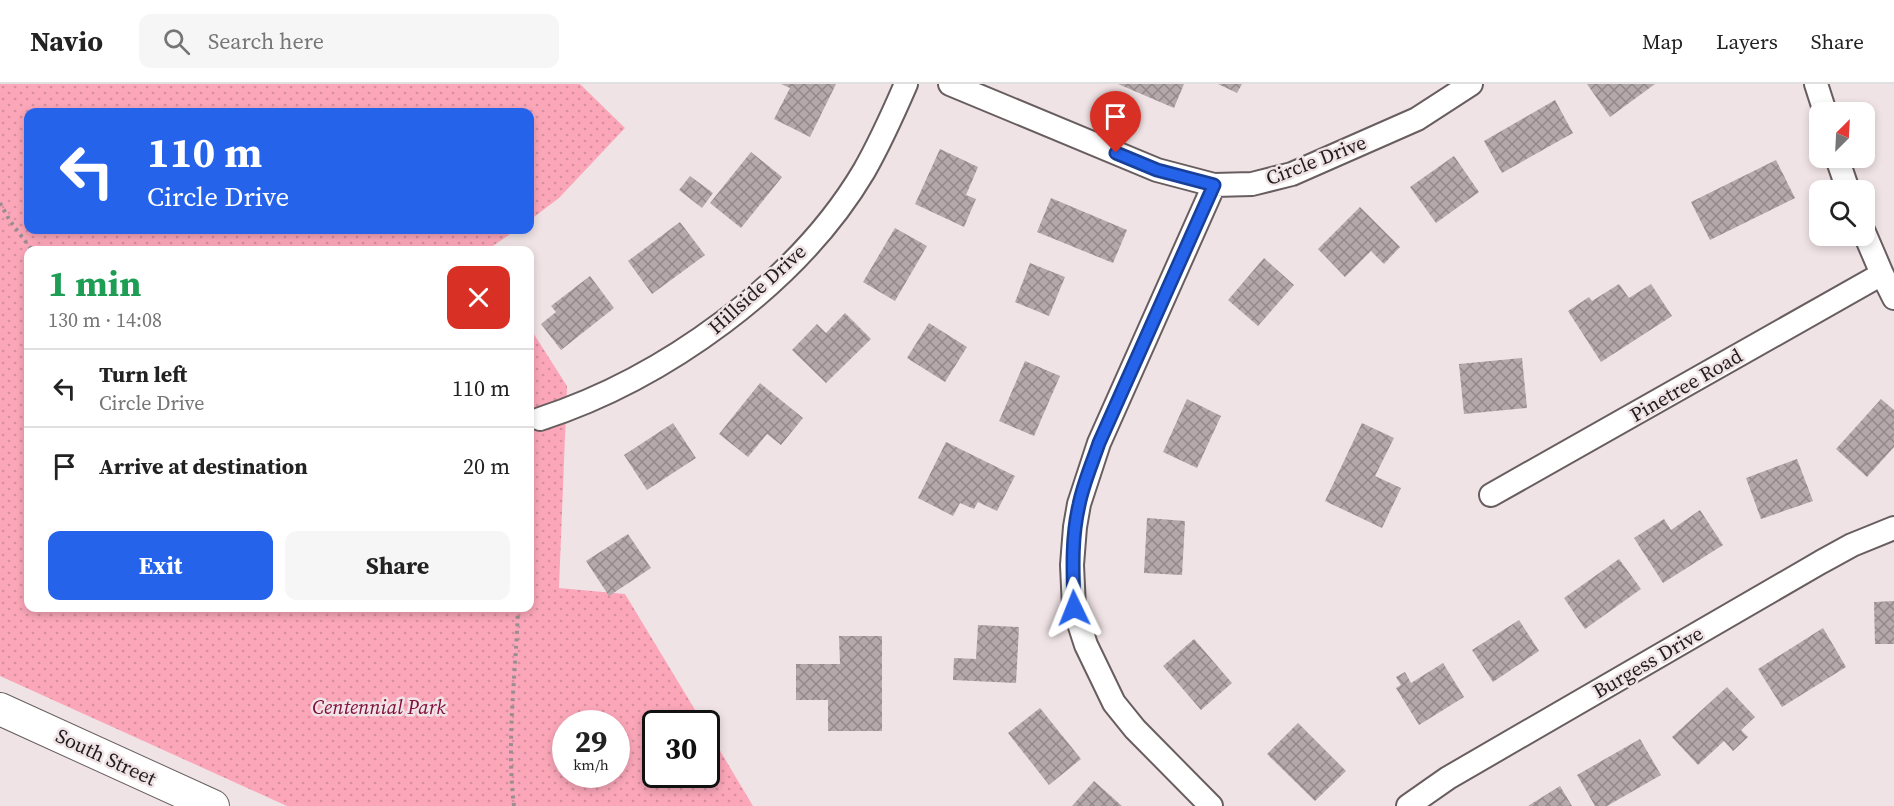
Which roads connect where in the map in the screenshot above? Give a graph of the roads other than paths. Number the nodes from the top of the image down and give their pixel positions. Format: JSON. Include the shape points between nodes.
{"nodes":[{"id":1,"x":906,"y":84,"type":"edge"},
{"id":2,"x":950,"y":84,"type":"edge"},
{"id":3,"x":1470,"y":84,"type":"edge"},
{"id":4,"x":1816,"y":84,"type":"edge"},
{"id":5,"x":1821,"y":102,"type":"edge"},
{"id":6,"x":1214,"y":185,"type":"junction"},
{"id":7,"x":1870,"y":246,"type":"edge"},
{"id":8,"x":1882,"y":274,"type":"junction"},
{"id":9,"x":1894,"y":298,"type":"edge"},
{"id":10,"x":540,"y":418,"type":"dead end"},
{"id":11,"x":1491,"y":495,"type":"dead end"},
{"id":12,"x":1894,"y":528,"type":"edge"},
{"id":13,"x":0,"y":709,"type":"edge"},
{"id":14,"x":213,"y":806,"type":"edge"},
{"id":15,"x":1211,"y":806,"type":"edge"},
{"id":16,"x":1408,"y":806,"type":"edge"}],
"edges":[{"from":1,"to":10,"type":"street","name":"Hillside Drive","via":[[887,128],[846,198],[802,251],[767,285],[726,321],[664,361],[597,398]]},
{"from":2,"to":6,"type":"street","name":"Circle Drive","via":[[1157,170]]},
{"from":3,"to":6,"type":"street","name":"Circle Drive","via":[[1417,119],[1292,174],[1252,184]]},
{"from":4,"to":5,"type":"street"},
{"from":6,"to":15,"type":"street","via":[[1099,443],[1079,504],[1072,565],[1074,608],[1086,645],[1114,703]]},
{"from":7,"to":8,"type":"street"},
{"from":8,"to":9,"type":"street"},
{"from":8,"to":11,"type":"street","name":"Pinetree Road"},
{"from":12,"to":16,"type":"street","name":"Burgess Drive","via":[[1821,561],[1457,772]]},
{"from":13,"to":14,"type":"street","name":"South Street"}]}
